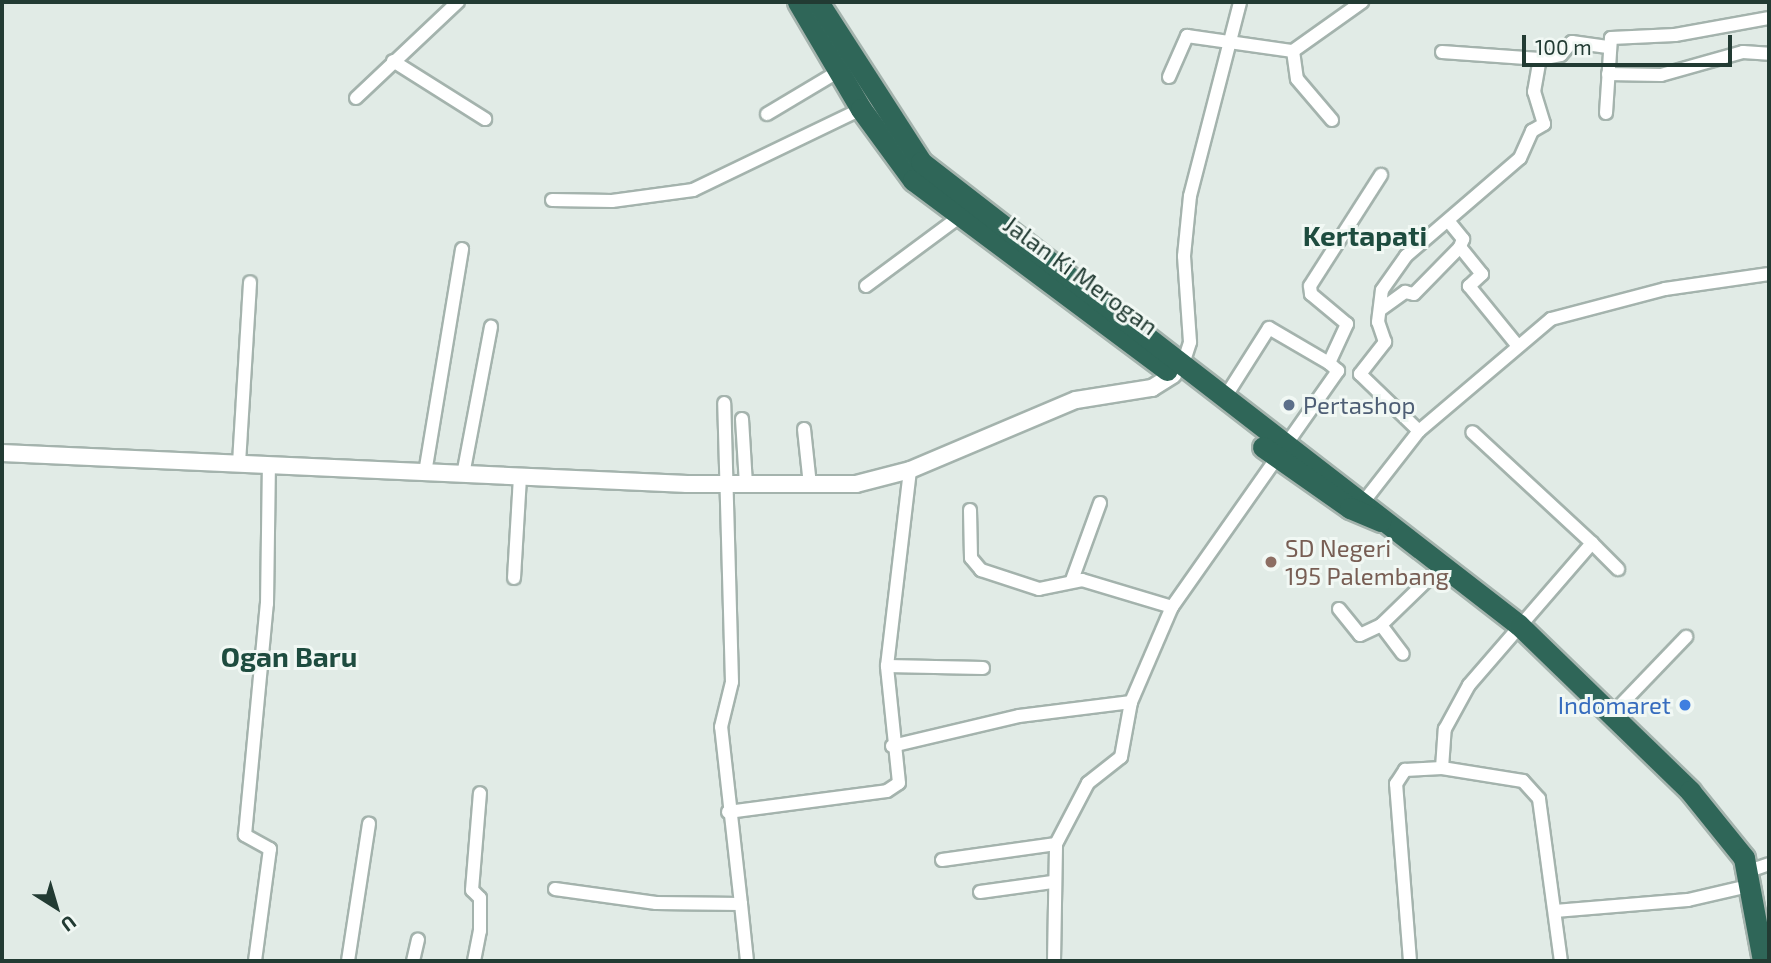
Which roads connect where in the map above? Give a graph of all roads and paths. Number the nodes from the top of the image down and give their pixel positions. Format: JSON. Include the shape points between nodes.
{"nodes":[{"id":1,"x":458,"y":2,"type":"edge"},
{"id":2,"x":798,"y":2,"type":"edge"},
{"id":3,"x":818,"y":2,"type":"edge"},
{"id":4,"x":1240,"y":2,"type":"edge"},
{"id":5,"x":1362,"y":2,"type":"edge"},
{"id":6,"x":1769,"y":18,"type":"edge"},
{"id":7,"x":1225,"y":44,"type":"junction"},
{"id":8,"x":1606,"y":47,"type":"junction"},
{"id":9,"x":1293,"y":51,"type":"junction"},
{"id":10,"x":1442,"y":52,"type":"dead end"},
{"id":11,"x":1769,"y":54,"type":"edge"},
{"id":12,"x":1540,"y":59,"type":"junction"},
{"id":13,"x":393,"y":61,"type":"junction"},
{"id":14,"x":839,"y":71,"type":"junction"},
{"id":15,"x":1608,"y":74,"type":"junction"},
{"id":16,"x":1169,"y":77,"type":"dead end"},
{"id":17,"x":356,"y":98,"type":"dead end"},
{"id":18,"x":861,"y":109,"type":"junction"},
{"id":19,"x":1606,"y":113,"type":"dead end"},
{"id":20,"x":767,"y":114,"type":"dead end"},
{"id":21,"x":485,"y":119,"type":"dead end"},
{"id":22,"x":1332,"y":120,"type":"dead end"},
{"id":23,"x":1381,"y":175,"type":"dead end"},
{"id":24,"x":552,"y":200,"type":"dead end"},
{"id":25,"x":958,"y":218,"type":"junction"},
{"id":26,"x":1450,"y":223,"type":"junction"},
{"id":27,"x":1460,"y":247,"type":"junction"},
{"id":28,"x":462,"y":248,"type":"dead end"},
{"id":29,"x":1769,"y":274,"type":"edge"},
{"id":30,"x":250,"y":282,"type":"dead end"},
{"id":31,"x":866,"y":286,"type":"dead end"},
{"id":32,"x":1380,"y":310,"type":"junction"},
{"id":33,"x":491,"y":327,"type":"dead end"},
{"id":34,"x":1518,"y":346,"type":"junction"},
{"id":35,"x":1329,"y":363,"type":"junction"},
{"id":36,"x":1178,"y":369,"type":"junction"},
{"id":37,"x":724,"y":403,"type":"dead end"},
{"id":38,"x":1224,"y":404,"type":"junction"},
{"id":39,"x":742,"y":419,"type":"dead end"},
{"id":40,"x":804,"y":429,"type":"dead end"},
{"id":41,"x":1419,"y":431,"type":"junction"},
{"id":42,"x":1472,"y":432,"type":"dead end"},
{"id":43,"x":1281,"y":452,"type":"junction"},
{"id":44,"x":2,"y":453,"type":"edge"},
{"id":45,"x":239,"y":463,"type":"junction"},
{"id":46,"x":269,"y":464,"type":"junction"},
{"id":47,"x":910,"y":470,"type":"junction"},
{"id":48,"x":425,"y":473,"type":"junction"},
{"id":49,"x":463,"y":475,"type":"junction"},
{"id":50,"x":517,"y":477,"type":"junction"},
{"id":51,"x":724,"y":485,"type":"junction"},
{"id":52,"x":747,"y":485,"type":"junction"},
{"id":53,"x":810,"y":485,"type":"junction"},
{"id":54,"x":1365,"y":500,"type":"junction"},
{"id":55,"x":1100,"y":503,"type":"dead end"},
{"id":56,"x":970,"y":510,"type":"dead end"},
{"id":57,"x":1395,"y":527,"type":"junction"},
{"id":58,"x":1592,"y":543,"type":"junction"},
{"id":59,"x":1444,"y":564,"type":"junction"},
{"id":60,"x":1618,"y":569,"type":"dead end"},
{"id":61,"x":514,"y":578,"type":"dead end"},
{"id":62,"x":1072,"y":580,"type":"junction"},
{"id":63,"x":1172,"y":607,"type":"junction"},
{"id":64,"x":1339,"y":610,"type":"dead end"},
{"id":65,"x":1381,"y":625,"type":"junction"},
{"id":66,"x":1519,"y":625,"type":"junction"},
{"id":67,"x":1686,"y":638,"type":"dead end"},
{"id":68,"x":1403,"y":654,"type":"dead end"},
{"id":69,"x":887,"y":666,"type":"junction"},
{"id":70,"x":983,"y":668,"type":"dead end"},
{"id":71,"x":1131,"y":702,"type":"junction"},
{"id":72,"x":1610,"y":716,"type":"junction"},
{"id":73,"x":892,"y":747,"type":"junction"},
{"id":74,"x":1442,"y":768,"type":"junction"},
{"id":75,"x":480,"y":793,"type":"dead end"},
{"id":76,"x":727,"y":812,"type":"junction"},
{"id":77,"x":369,"y":824,"type":"dead end"},
{"id":78,"x":1056,"y":844,"type":"junction"},
{"id":79,"x":942,"y":860,"type":"dead end"},
{"id":80,"x":1757,"y":873,"type":"edge"},
{"id":81,"x":1052,"y":882,"type":"junction"},
{"id":82,"x":555,"y":889,"type":"dead end"},
{"id":83,"x":980,"y":892,"type":"dead end"},
{"id":84,"x":741,"y":904,"type":"junction"},
{"id":85,"x":1555,"y":911,"type":"junction"},
{"id":86,"x":418,"y":940,"type":"dead end"},
{"id":87,"x":255,"y":961,"type":"edge"},
{"id":88,"x":348,"y":961,"type":"edge"},
{"id":89,"x":413,"y":961,"type":"edge"},
{"id":90,"x":474,"y":961,"type":"edge"},
{"id":91,"x":747,"y":961,"type":"edge"},
{"id":92,"x":1054,"y":961,"type":"edge"},
{"id":93,"x":1410,"y":961,"type":"edge"},
{"id":94,"x":1561,"y":961,"type":"edge"},
{"id":95,"x":1763,"y":961,"type":"edge"}],
"edges":[{"from":1,"to":13,"type":"street"},
{"from":2,"to":14,"type":"highway","name":"Jalan Ki Merogan"},
{"from":3,"to":36,"type":"highway","name":"Jalan Ki Merogan","via":[[921,162]]},
{"from":4,"to":7,"type":"street"},
{"from":5,"to":9,"type":"street"},
{"from":6,"to":8,"type":"street","via":[[1675,35],[1616,36]]},
{"from":7,"to":9,"type":"street"},
{"from":7,"to":16,"type":"street","via":[[1186,36]]},
{"from":7,"to":36,"type":"street","via":[[1190,196],[1184,256],[1189,342]]},
{"from":8,"to":12,"type":"street","via":[[1572,41],[1561,55]]},
{"from":8,"to":15,"type":"street"},
{"from":9,"to":22,"type":"street","via":[[1297,79]]},
{"from":10,"to":12,"type":"street"},
{"from":11,"to":15,"type":"street","via":[[1743,52],[1661,75]]},
{"from":12,"to":26,"type":"street","via":[[1534,92],[1544,124],[1532,131],[1520,158]]},
{"from":13,"to":17,"type":"street"},
{"from":13,"to":21,"type":"street"},
{"from":14,"to":18,"type":"highway","name":"Jalan Ki Merogan"},
{"from":14,"to":20,"type":"street"},
{"from":15,"to":19,"type":"street"},
{"from":18,"to":24,"type":"street","via":[[693,190],[612,201]]},
{"from":18,"to":25,"type":"highway","name":"Jalan Ki Merogan","via":[[913,180]]},
{"from":23,"to":35,"type":"street","via":[[1310,286],[1311,294],[1347,324]]},
{"from":25,"to":31,"type":"street"},
{"from":25,"to":36,"type":"highway","name":"Jalan Ki Merogan"},
{"from":26,"to":27,"type":"street","via":[[1463,239]]},
{"from":26,"to":32,"type":"street","via":[[1398,265],[1380,294]]},
{"from":27,"to":32,"type":"street","via":[[1414,294],[1405,292]]},
{"from":27,"to":34,"type":"street","via":[[1482,274],[1469,286]]},
{"from":28,"to":48,"type":"street"},
{"from":29,"to":34,"type":"street","via":[[1581,307],[1551,319]]},
{"from":30,"to":45,"type":"street"},
{"from":32,"to":41,"type":"street","via":[[1385,342],[1360,376]]},
{"from":33,"to":49,"type":"street"},
{"from":34,"to":41,"type":"street"},
{"from":35,"to":38,"type":"street","via":[[1269,328]]},
{"from":35,"to":43,"type":"street","via":[[1338,371]]},
{"from":36,"to":38,"type":"highway","name":"Jalan Ki Merogan"},
{"from":36,"to":47,"type":"street","via":[[1152,388],[1076,400]]},
{"from":37,"to":51,"type":"street"},
{"from":38,"to":43,"type":"highway","name":"Jalan Ki Merogan"},
{"from":39,"to":52,"type":"street"},
{"from":40,"to":53,"type":"street"},
{"from":41,"to":54,"type":"street"},
{"from":42,"to":58,"type":"street"},
{"from":43,"to":54,"type":"highway","name":"Jalan Ki Merogan"},
{"from":43,"to":57,"type":"highway","name":"Jalan Ki Merogan","via":[[1350,508]]},
{"from":43,"to":63,"type":"street"},
{"from":44,"to":45,"type":"street"},
{"from":45,"to":46,"type":"street"},
{"from":46,"to":48,"type":"street"},
{"from":46,"to":87,"type":"street","via":[[267,604],[245,835],[270,849]]},
{"from":47,"to":53,"type":"street","via":[[856,484]]},
{"from":47,"to":69,"type":"street"},
{"from":48,"to":49,"type":"street"},
{"from":49,"to":50,"type":"street"},
{"from":50,"to":51,"type":"street"},
{"from":50,"to":61,"type":"street"},
{"from":51,"to":52,"type":"street"},
{"from":51,"to":76,"type":"street","via":[[732,592],[732,682],[720,727]]},
{"from":52,"to":53,"type":"street"},
{"from":54,"to":57,"type":"highway","name":"Jalan Ki Merogan"},
{"from":55,"to":62,"type":"street"},
{"from":56,"to":62,"type":"street","via":[[971,558],[981,570],[1039,589]]},
{"from":57,"to":59,"type":"highway","name":"Jalan Ki Merogan"},
{"from":58,"to":60,"type":"street"},
{"from":58,"to":66,"type":"street"},
{"from":59,"to":65,"type":"street"},
{"from":59,"to":66,"type":"highway","name":"Jalan Ki Merogan"},
{"from":62,"to":63,"type":"street"},
{"from":63,"to":71,"type":"street"},
{"from":64,"to":65,"type":"street","via":[[1359,635]]},
{"from":65,"to":68,"type":"street"},
{"from":66,"to":72,"type":"highway","name":"Jalan Ki Merogan"},
{"from":66,"to":74,"type":"street","via":[[1482,666],[1449,720]]},
{"from":67,"to":72,"type":"street"},
{"from":69,"to":70,"type":"street"},
{"from":69,"to":73,"type":"street"},
{"from":71,"to":73,"type":"street","via":[[1019,716]]},
{"from":71,"to":78,"type":"street","via":[[1121,757],[1087,783]]},
{"from":72,"to":80,"type":"highway","name":"Jalan Ki Merogan","via":[[1716,818]]},
{"from":73,"to":76,"type":"street","via":[[895,789]]},
{"from":74,"to":85,"type":"street","via":[[1509,776],[1532,789],[1544,819]]},
{"from":74,"to":93,"type":"street","via":[[1405,770],[1396,784]]},
{"from":75,"to":90,"type":"street","via":[[472,890],[480,898],[480,931]]},
{"from":76,"to":84,"type":"street"},
{"from":77,"to":88,"type":"street"},
{"from":78,"to":79,"type":"street"},
{"from":78,"to":81,"type":"street"},
{"from":80,"to":85,"type":"street","via":[[1688,900]]},
{"from":80,"to":95,"type":"highway","name":"Jalan Ki Merogan"},
{"from":81,"to":83,"type":"street"},
{"from":81,"to":92,"type":"street"},
{"from":82,"to":84,"type":"street","via":[[656,903]]},
{"from":84,"to":91,"type":"street"},
{"from":85,"to":94,"type":"street"},
{"from":86,"to":89,"type":"street"}]}
